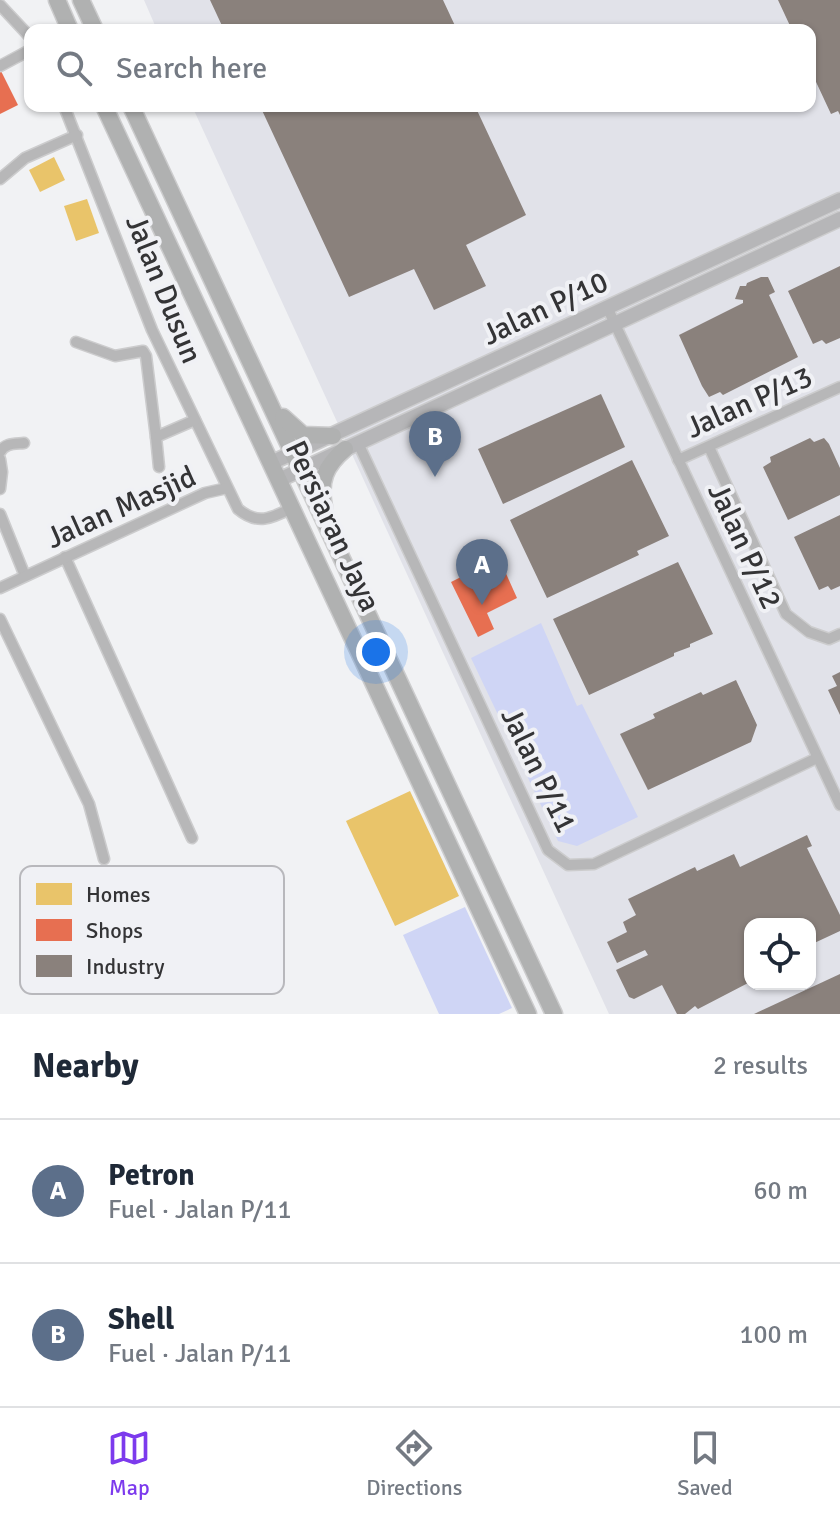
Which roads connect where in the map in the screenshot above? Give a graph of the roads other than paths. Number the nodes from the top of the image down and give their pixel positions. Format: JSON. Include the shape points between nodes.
{"nodes":[{"id":1,"x":57,"y":0,"type":"edge"},
{"id":2,"x":81,"y":0,"type":"edge"},
{"id":3,"x":0,"y":5,"type":"edge"},
{"id":4,"x":67,"y":24,"type":"edge"},
{"id":5,"x":92,"y":24,"type":"edge"},
{"id":6,"x":24,"y":31,"type":"edge"},
{"id":7,"x":24,"y":53,"type":"edge"},
{"id":8,"x":0,"y":66,"type":"edge"},
{"id":9,"x":67,"y":112,"type":"edge"},
{"id":10,"x":107,"y":112,"type":"edge"},
{"id":11,"x":134,"y":112,"type":"edge"},
{"id":12,"x":77,"y":135,"type":"junction"},
{"id":13,"x":0,"y":179,"type":"edge"},
{"id":14,"x":840,"y":200,"type":"edge"},
{"id":15,"x":840,"y":219,"type":"edge"},
{"id":16,"x":607,"y":307,"type":"junction"},
{"id":17,"x":615,"y":324,"type":"junction"},
{"id":18,"x":76,"y":342,"type":"dead end"},
{"id":19,"x":840,"y":387,"type":"edge"},
{"id":20,"x":270,"y":404,"type":"junction"},
{"id":21,"x":195,"y":420,"type":"junction"},
{"id":22,"x":333,"y":436,"type":"junction"},
{"id":23,"x":156,"y":437,"type":"junction"},
{"id":24,"x":24,"y":443,"type":"dead end"},
{"id":25,"x":352,"y":446,"type":"junction"},
{"id":26,"x":709,"y":447,"type":"junction"},
{"id":27,"x":0,"y":452,"type":"edge"},
{"id":28,"x":294,"y":453,"type":"junction"},
{"id":29,"x":0,"y":459,"type":"edge"},
{"id":30,"x":678,"y":460,"type":"junction"},
{"id":31,"x":273,"y":462,"type":"junction"},
{"id":32,"x":159,"y":467,"type":"dead end"},
{"id":33,"x":302,"y":469,"type":"junction"},
{"id":34,"x":281,"y":479,"type":"junction"},
{"id":35,"x":227,"y":488,"type":"junction"},
{"id":36,"x":0,"y":489,"type":"edge"},
{"id":37,"x":294,"y":507,"type":"junction"},
{"id":38,"x":0,"y":514,"type":"edge"},
{"id":39,"x":328,"y":528,"type":"junction"},
{"id":40,"x":65,"y":557,"type":"junction"},
{"id":41,"x":25,"y":576,"type":"junction"},
{"id":42,"x":0,"y":588,"type":"edge"},
{"id":43,"x":0,"y":619,"type":"edge"},
{"id":44,"x":840,"y":634,"type":"edge"},
{"id":45,"x":817,"y":758,"type":"junction"},
{"id":46,"x":840,"y":805,"type":"edge"},
{"id":47,"x":192,"y":838,"type":"dead end"},
{"id":48,"x":104,"y":859,"type":"dead end"},
{"id":49,"x":528,"y":1014,"type":"edge"},
{"id":50,"x":554,"y":1014,"type":"edge"}],
"edges":[{"from":1,"to":4,"type":"main road"},
{"from":2,"to":5,"type":"main road"},
{"from":3,"to":6,"type":"street"},
{"from":7,"to":8,"type":"street"},
{"from":9,"to":12,"type":"street","name":"Jalan Dusun"},
{"from":10,"to":31,"type":"main road","name":"Persiaran Jaya"},
{"from":11,"to":20,"type":"main road","name":"Persiaran Jaya"},
{"from":12,"to":13,"type":"street","via":[[25,158]]},
{"from":12,"to":21,"type":"street","name":"Jalan Dusun","via":[[152,330]]},
{"from":14,"to":16,"type":"street","name":"Jalan P/10"},
{"from":15,"to":17,"type":"street","name":"Jalan P/10"},
{"from":16,"to":17,"type":"street","name":"Jalan P/12"},
{"from":16,"to":22,"type":"street","name":"Jalan P/10"},
{"from":17,"to":25,"type":"street","name":"Jalan P/10"},
{"from":17,"to":30,"type":"street","name":"Jalan P/12"},
{"from":18,"to":23,"type":"street","via":[[115,356],[143,351]]},
{"from":19,"to":26,"type":"street","name":"Jalan P/13"},
{"from":20,"to":22,"type":"main road","via":[[297,432]]},
{"from":20,"to":28,"type":"main road","name":"Persiaran Jaya"},
{"from":21,"to":23,"type":"street"},
{"from":21,"to":35,"type":"street","name":"Jalan Dusun"},
{"from":22,"to":28,"type":"street","name":"Jalan P/10"},
{"from":23,"to":32,"type":"street"},
{"from":24,"to":27,"type":"street"},
{"from":25,"to":33,"type":"street","name":"Jalan P/10"},
{"from":25,"to":39,"type":"main road","via":[[328,465],[323,478]]},
{"from":25,"to":45,"type":"street","name":"Jalan P/11","via":[[548,850],[568,865],[594,864]]},
{"from":26,"to":30,"type":"street","name":"Jalan P/13"},
{"from":26,"to":44,"type":"street","via":[[786,614],[809,632],[829,639]]},
{"from":28,"to":31,"type":"street","name":"Jalan P/10"},
{"from":28,"to":33,"type":"main road","name":"Persiaran Jaya"},
{"from":29,"to":36,"type":"street"},
{"from":30,"to":45,"type":"street","name":"Jalan P/12"},
{"from":31,"to":34,"type":"main road","name":"Persiaran Jaya"},
{"from":33,"to":34,"type":"street","name":"Jalan P/10"},
{"from":33,"to":39,"type":"main road","name":"Persiaran Jaya"},
{"from":34,"to":37,"type":"main road","name":"Persiaran Jaya"},
{"from":35,"to":37,"type":"street","name":"Jalan Masjid","via":[[238,509],[257,520]]},
{"from":35,"to":40,"type":"street","name":"Jalan Masjid","via":[[205,493]]},
{"from":37,"to":49,"type":"main road","name":"Persiaran Jaya"},
{"from":38,"to":41,"type":"street"},
{"from":39,"to":50,"type":"main road","name":"Persiaran Jaya"},
{"from":40,"to":41,"type":"street","name":"Jalan Masjid"},
{"from":40,"to":47,"type":"street"},
{"from":41,"to":42,"type":"street","name":"Jalan Masjid"},
{"from":43,"to":48,"type":"street","via":[[89,804]]},
{"from":45,"to":46,"type":"street","name":"Jalan P/12"}]}
